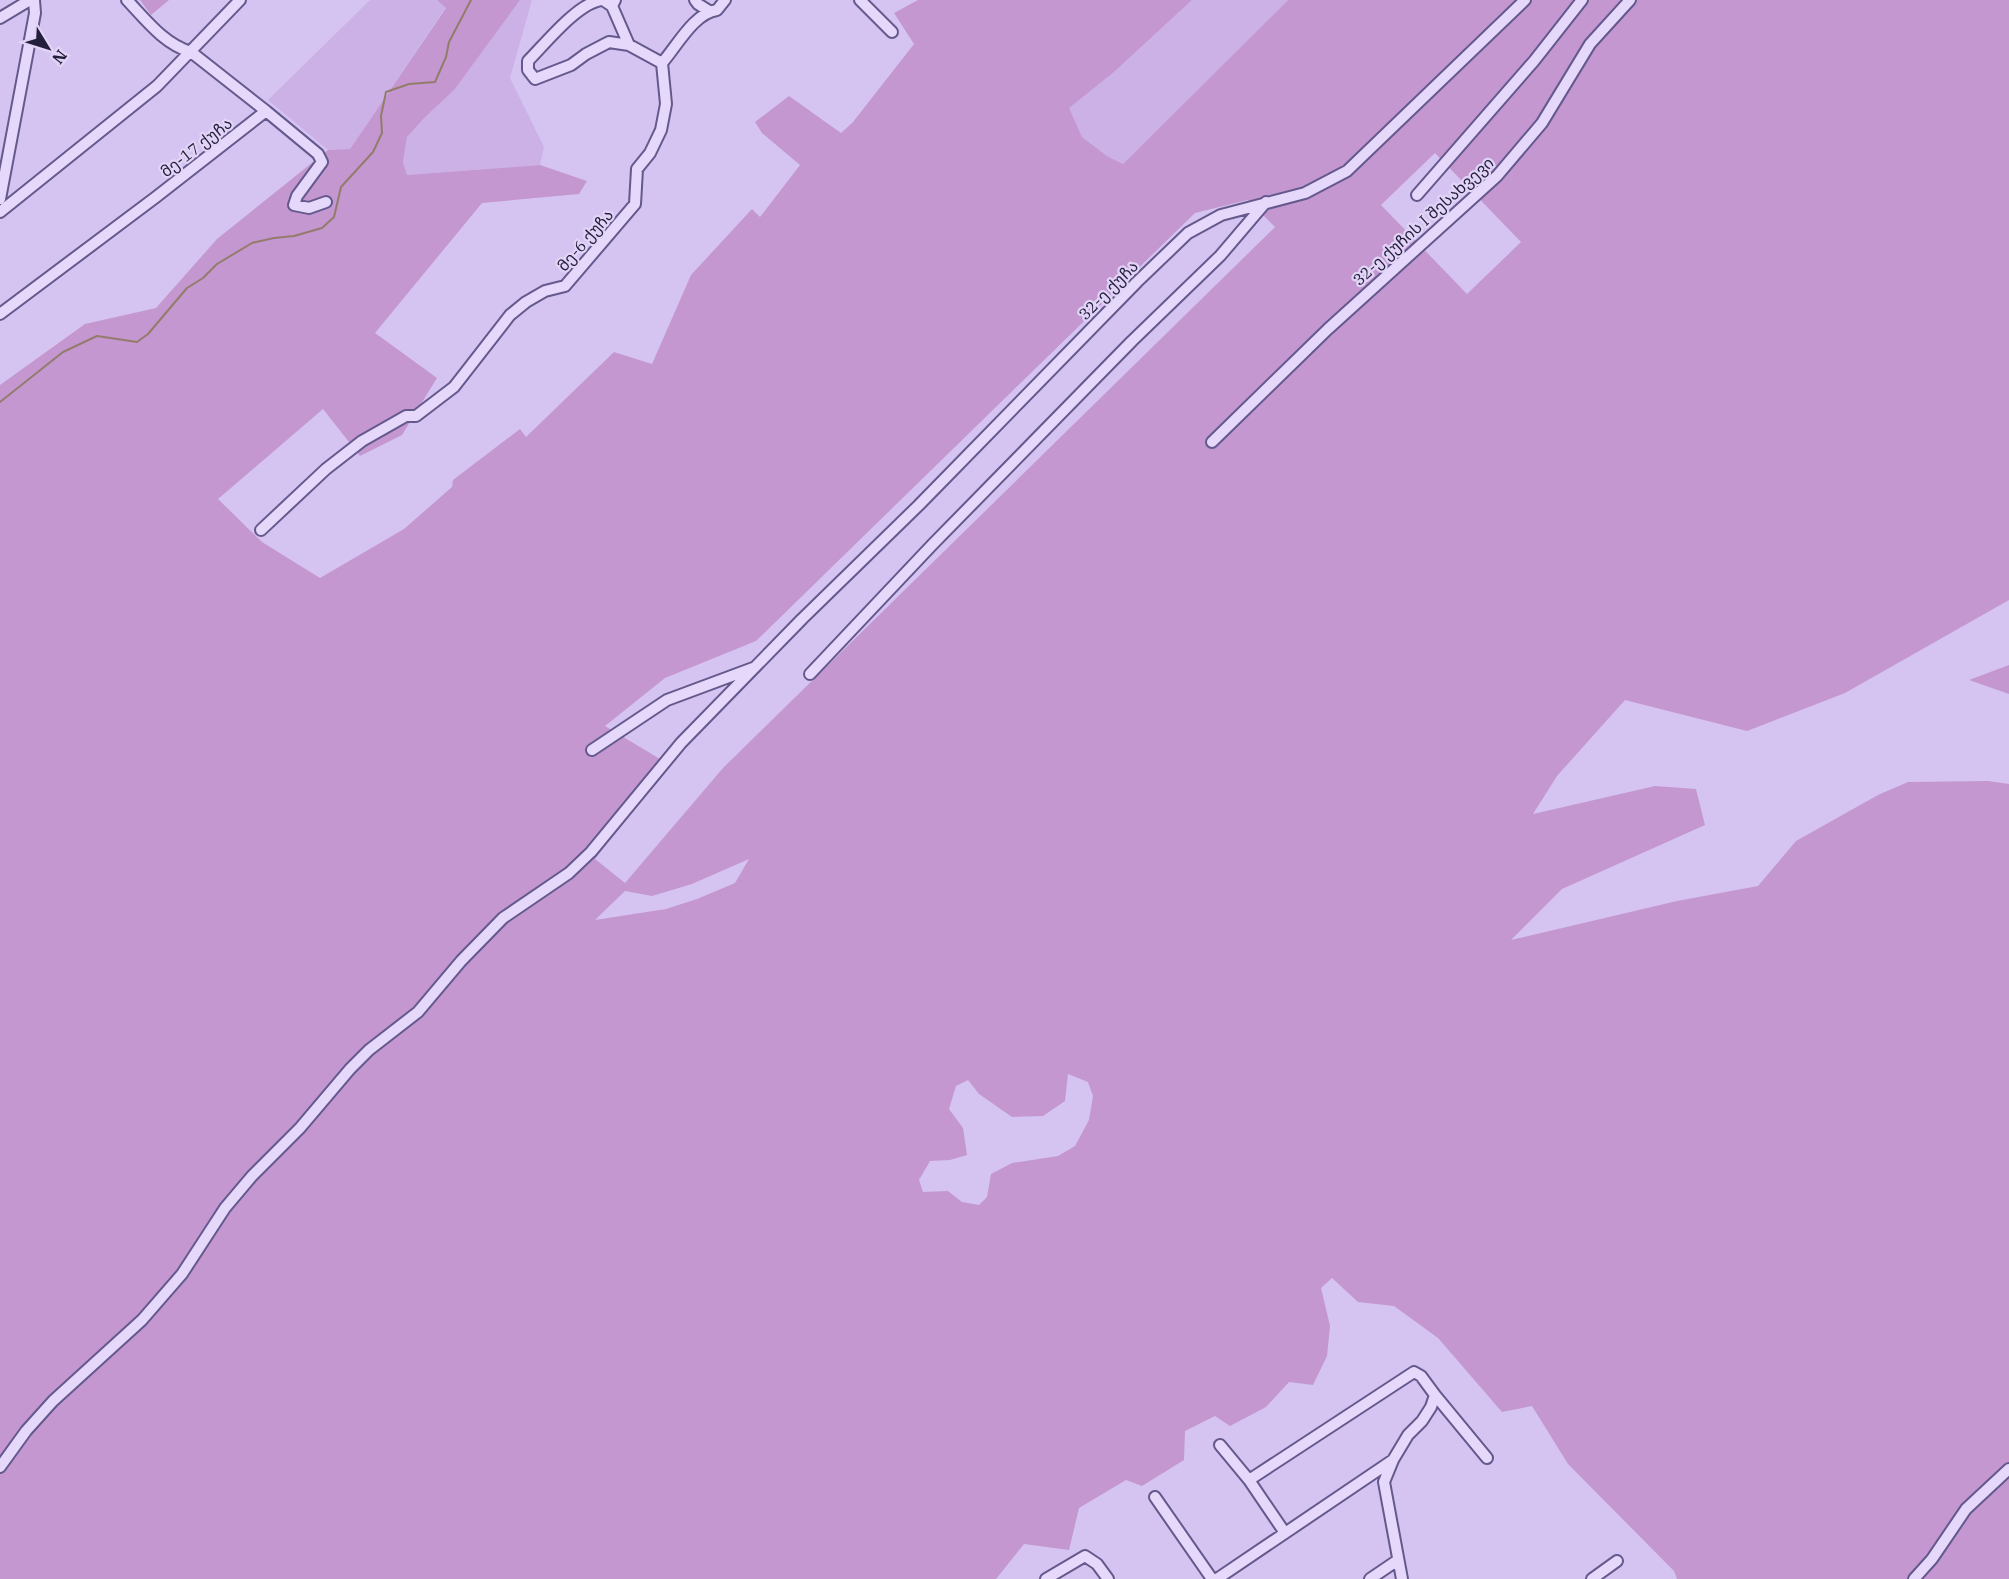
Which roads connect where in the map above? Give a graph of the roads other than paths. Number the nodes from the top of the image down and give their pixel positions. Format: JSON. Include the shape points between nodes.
{"nodes":[{"id":1,"x":32,"y":0,"type":"edge"},
{"id":2,"x":127,"y":0,"type":"edge"},
{"id":3,"x":240,"y":0,"type":"edge"},
{"id":4,"x":695,"y":0,"type":"edge"},
{"id":5,"x":725,"y":0,"type":"edge"},
{"id":6,"x":860,"y":0,"type":"edge"},
{"id":7,"x":1525,"y":0,"type":"edge"},
{"id":8,"x":1582,"y":0,"type":"edge"},
{"id":9,"x":1630,"y":0,"type":"edge"},
{"id":10,"x":614,"y":3,"type":"edge"},
{"id":11,"x":709,"y":11,"type":"junction"},
{"id":12,"x":0,"y":18,"type":"edge"},
{"id":13,"x":892,"y":32,"type":"dead end"},
{"id":14,"x":629,"y":45,"type":"junction"},
{"id":15,"x":191,"y":52,"type":"junction"},
{"id":16,"x":662,"y":63,"type":"junction"},
{"id":17,"x":266,"y":111,"type":"junction"},
{"id":18,"x":1418,"y":195,"type":"dead end"},
{"id":19,"x":0,"y":199,"type":"edge"},
{"id":20,"x":326,"y":202,"type":"dead end"},
{"id":21,"x":1266,"y":202,"type":"junction"},
{"id":22,"x":0,"y":212,"type":"edge"},
{"id":23,"x":0,"y":314,"type":"edge"},
{"id":24,"x":1212,"y":442,"type":"dead end"},
{"id":25,"x":261,"y":530,"type":"dead end"},
{"id":26,"x":756,"y":667,"type":"junction"},
{"id":27,"x":810,"y":674,"type":"dead end"},
{"id":28,"x":592,"y":750,"type":"dead end"},
{"id":29,"x":1435,"y":1395,"type":"junction"},
{"id":30,"x":1220,"y":1445,"type":"dead end"},
{"id":31,"x":1487,"y":1458,"type":"dead end"},
{"id":32,"x":1393,"y":1460,"type":"junction"},
{"id":33,"x":0,"y":1467,"type":"edge"},
{"id":34,"x":2009,"y":1469,"type":"edge"},
{"id":35,"x":1249,"y":1480,"type":"junction"},
{"id":36,"x":1155,"y":1497,"type":"dead end"},
{"id":37,"x":1285,"y":1533,"type":"junction"},
{"id":38,"x":1398,"y":1560,"type":"junction"},
{"id":39,"x":1617,"y":1561,"type":"dead end"},
{"id":40,"x":1046,"y":1579,"type":"edge"},
{"id":41,"x":1108,"y":1579,"type":"edge"},
{"id":42,"x":1212,"y":1579,"type":"edge"},
{"id":43,"x":1217,"y":1579,"type":"edge"},
{"id":44,"x":1370,"y":1579,"type":"edge"},
{"id":45,"x":1402,"y":1579,"type":"edge"},
{"id":46,"x":1592,"y":1579,"type":"edge"},
{"id":47,"x":1914,"y":1579,"type":"edge"}],
"edges":[{"from":1,"to":12,"type":"street"},
{"from":1,"to":19,"type":"street","via":[[35,13]]},
{"from":2,"to":15,"type":"street","via":[[179,49]]},
{"from":3,"to":15,"type":"street"},
{"from":4,"to":11,"type":"street"},
{"from":5,"to":11,"type":"street","via":[[717,10]]},
{"from":6,"to":13,"type":"street"},
{"from":7,"to":21,"type":"street","name":"32-ე ქუჩა","via":[[1347,171],[1305,193]]},
{"from":8,"to":18,"type":"street"},
{"from":9,"to":24,"type":"street","name":"32-ე ქუჩის I შესახვევი","via":[[1590,44],[1542,123],[1497,176],[1328,329]]},
{"from":10,"to":14,"type":"street"},
{"from":10,"to":14,"type":"street","via":[[590,3],[528,61],[528,70],[535,79],[571,66],[609,42]]},
{"from":11,"to":16,"type":"street","via":[[690,26]]},
{"from":14,"to":16,"type":"street"},
{"from":15,"to":17,"type":"street"},
{"from":15,"to":22,"type":"street","via":[[157,86]]},
{"from":16,"to":25,"type":"street","name":"მე-6 ქუჩა","via":[[666,104],[661,130],[637,169],[636,204],[565,286],[545,291],[510,315],[454,387],[416,416],[406,416],[362,441]]},
{"from":17,"to":20,"type":"street","via":[[318,154],[322,162],[294,205],[309,208]]},
{"from":17,"to":23,"type":"street","name":"მე-17 ქუჩა"},
{"from":21,"to":26,"type":"street","name":"32-ე ქუჩა","via":[[1221,215],[1188,233]]},
{"from":21,"to":27,"type":"street","via":[[1220,256],[932,544]]},
{"from":26,"to":28,"type":"street","via":[[667,700]]},
{"from":26,"to":33,"type":"street","name":"32-ე ქუჩა","via":[[681,743],[591,852],[569,873],[503,918],[418,1012],[350,1069],[225,1208],[176,1282],[142,1320],[53,1401]]},
{"from":29,"to":31,"type":"street"},
{"from":29,"to":32,"type":"street","via":[[1422,1421]]},
{"from":29,"to":35,"type":"street","via":[[1414,1372]]},
{"from":30,"to":35,"type":"street"},
{"from":32,"to":37,"type":"street"},
{"from":32,"to":38,"type":"street","via":[[1384,1482]]},
{"from":34,"to":47,"type":"street","via":[[1966,1509],[1932,1560]]},
{"from":35,"to":37,"type":"street"},
{"from":36,"to":42,"type":"street"},
{"from":37,"to":43,"type":"street"},
{"from":38,"to":44,"type":"street"},
{"from":38,"to":45,"type":"street"},
{"from":39,"to":46,"type":"street"},
{"from":40,"to":41,"type":"street","via":[[1085,1556]]}]}
